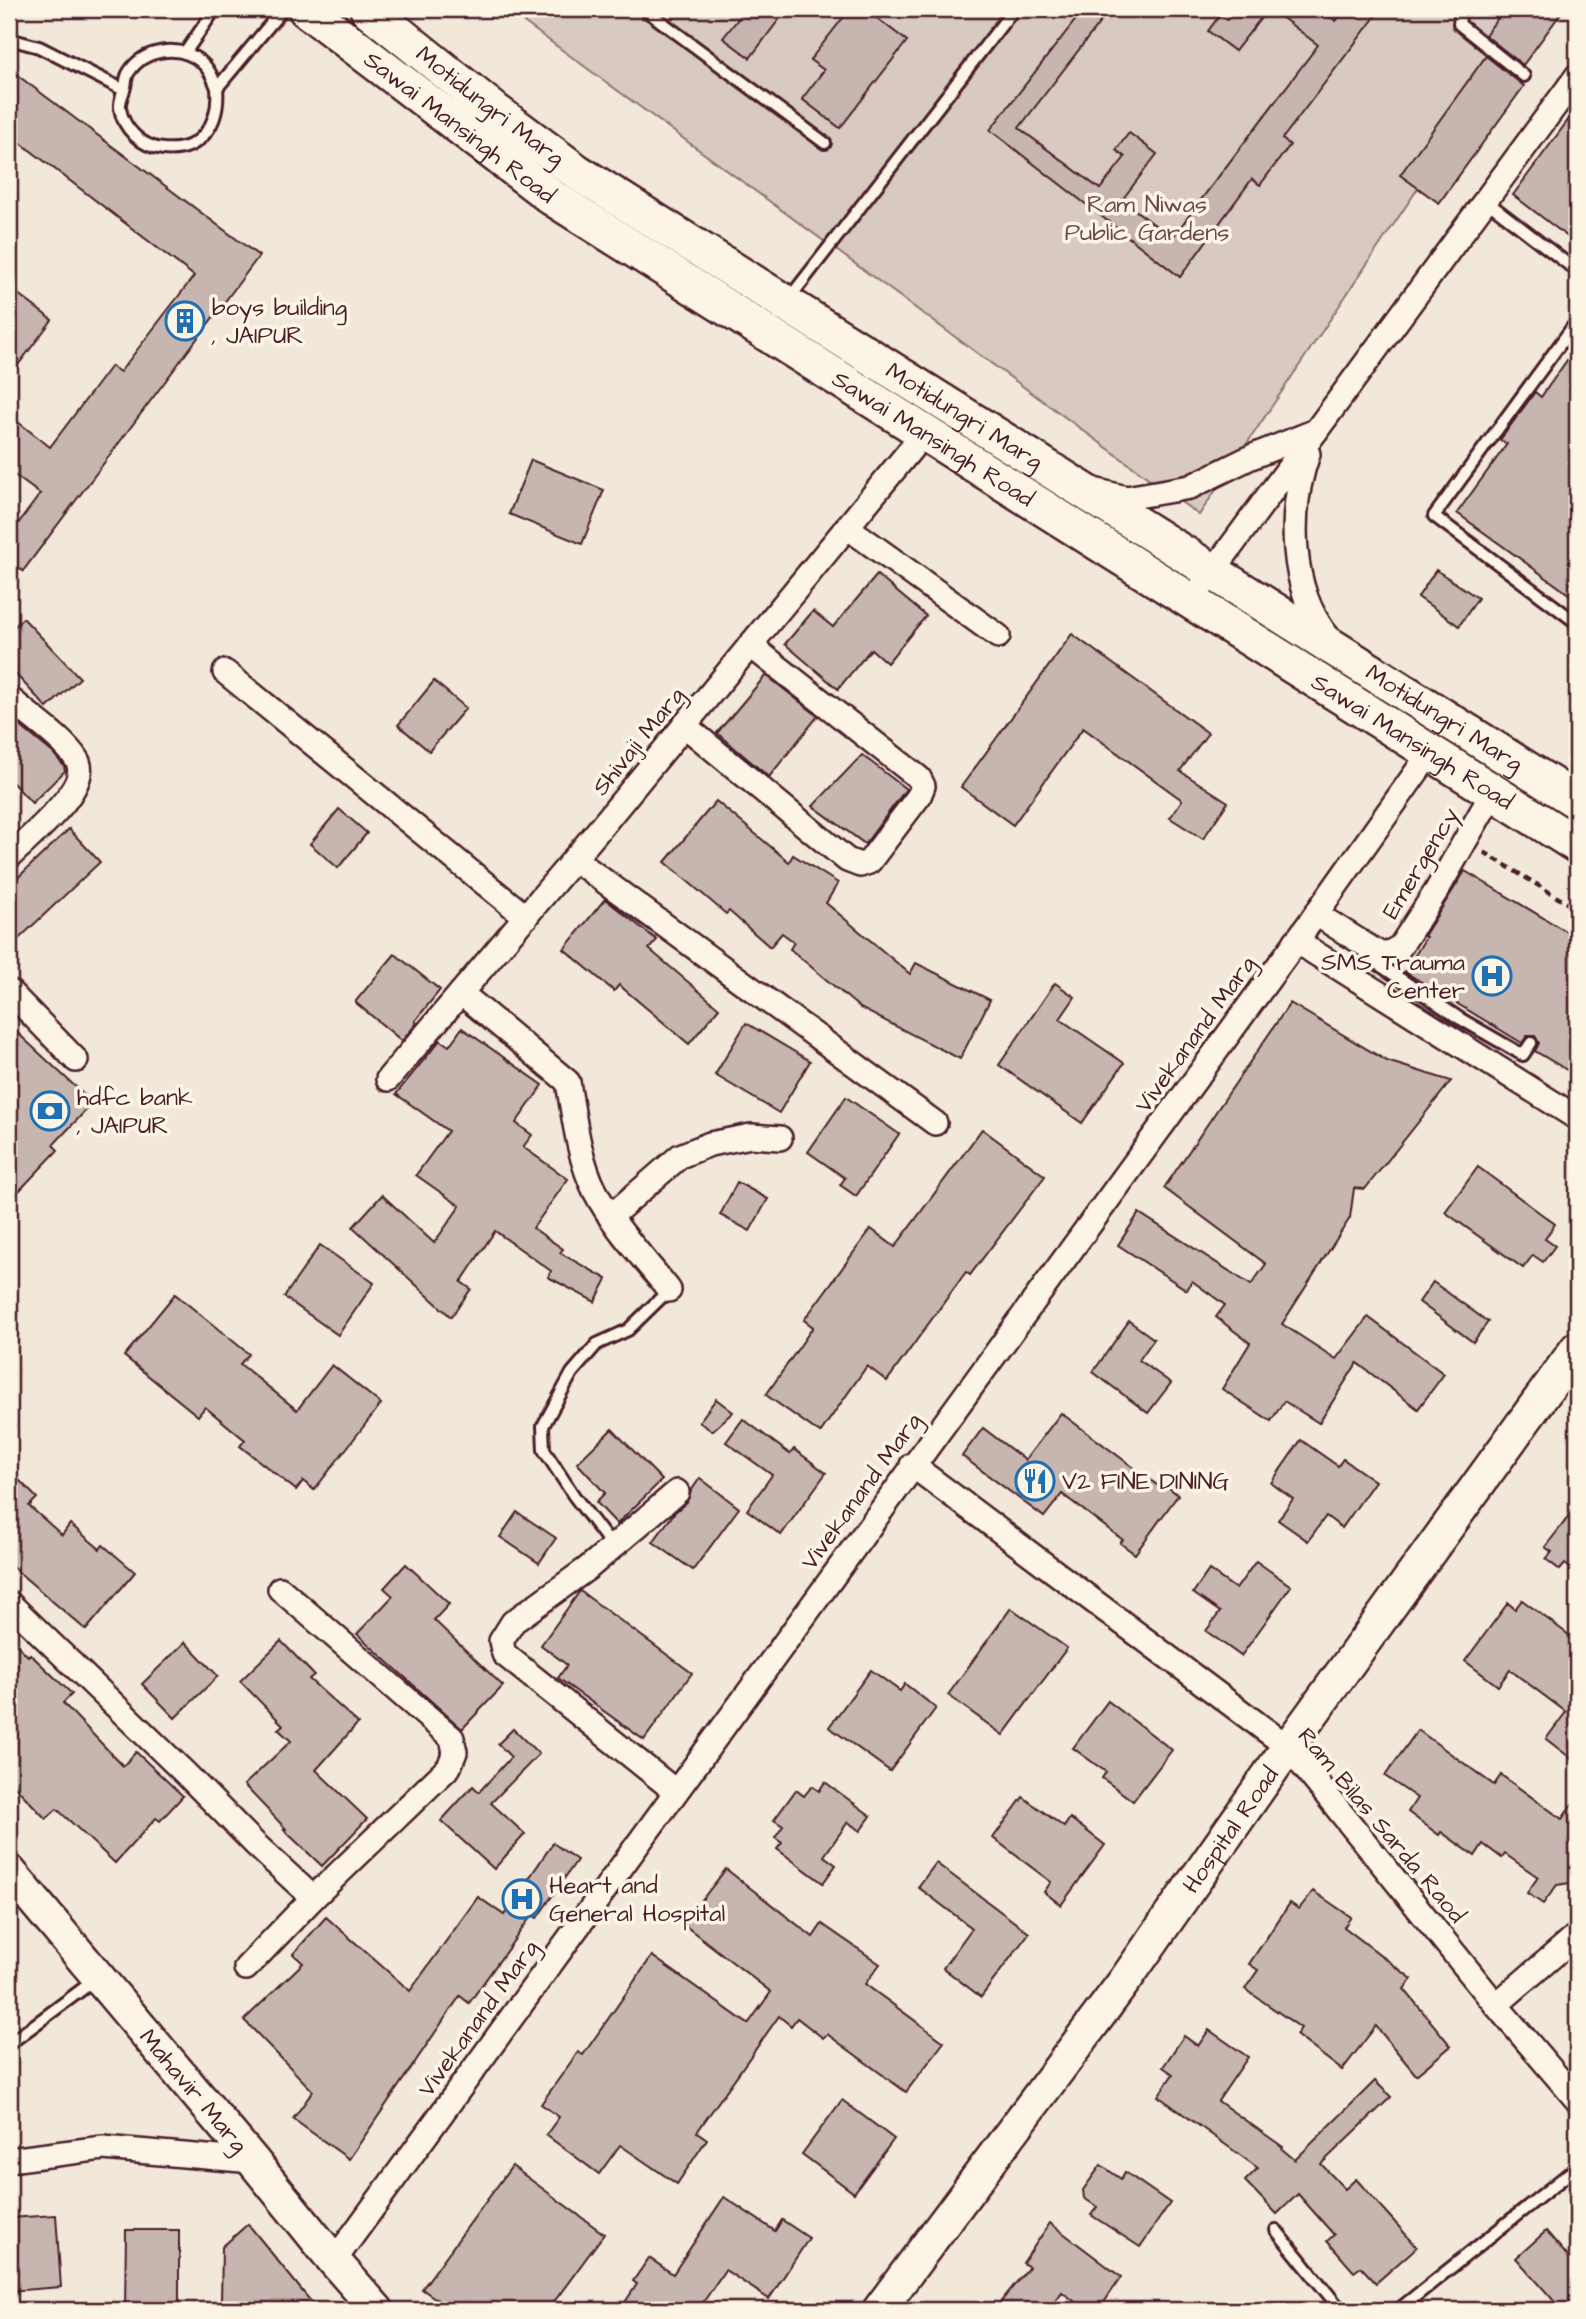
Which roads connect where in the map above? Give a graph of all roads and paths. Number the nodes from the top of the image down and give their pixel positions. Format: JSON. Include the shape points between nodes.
{"nodes":[{"id":1,"x":215,"y":9,"type":"edge"},
{"id":2,"x":283,"y":9,"type":"edge"},
{"id":3,"x":306,"y":9,"type":"edge"},
{"id":4,"x":644,"y":9,"type":"edge"},
{"id":5,"x":1014,"y":9,"type":"edge"},
{"id":6,"x":1461,"y":9,"type":"edge"},
{"id":7,"x":381,"y":15,"type":"edge"},
{"id":8,"x":9,"y":39,"type":"edge"},
{"id":9,"x":185,"y":53,"type":"junction"},
{"id":10,"x":1524,"y":76,"type":"dead end"},
{"id":11,"x":1577,"y":76,"type":"edge"},
{"id":12,"x":217,"y":88,"type":"junction"},
{"id":13,"x":124,"y":90,"type":"junction"},
{"id":14,"x":825,"y":143,"type":"dead end"},
{"id":15,"x":1486,"y":201,"type":"junction"},
{"id":16,"x":1577,"y":271,"type":"edge"},
{"id":17,"x":786,"y":302,"type":"junction"},
{"id":18,"x":1577,"y":321,"type":"edge"},
{"id":19,"x":1316,"y":431,"type":"junction"},
{"id":20,"x":925,"y":432,"type":"junction"},
{"id":21,"x":1078,"y":486,"type":"junction"},
{"id":22,"x":847,"y":527,"type":"junction"},
{"id":23,"x":1213,"y":570,"type":"junction"},
{"id":24,"x":1191,"y":601,"type":"junction"},
{"id":25,"x":1577,"y":623,"type":"edge"},
{"id":26,"x":998,"y":636,"type":"dead end"},
{"id":27,"x":750,"y":645,"type":"junction"},
{"id":28,"x":1337,"y":649,"type":"junction"},
{"id":29,"x":225,"y":672,"type":"dead end"},
{"id":30,"x":9,"y":698,"type":"edge"},
{"id":31,"x":684,"y":725,"type":"junction"},
{"id":32,"x":1430,"y":753,"type":"junction"},
{"id":33,"x":1493,"y":792,"type":"junction"},
{"id":34,"x":1577,"y":800,"type":"edge"},
{"id":35,"x":1465,"y":841,"type":"junction"},
{"id":36,"x":1577,"y":845,"type":"edge"},
{"id":37,"x":9,"y":857,"type":"edge"},
{"id":38,"x":574,"y":859,"type":"junction"},
{"id":39,"x":1577,"y":893,"type":"edge"},
{"id":40,"x":526,"y":917,"type":"junction"},
{"id":41,"x":1313,"y":917,"type":"junction"},
{"id":42,"x":1296,"y":941,"type":"junction"},
{"id":43,"x":9,"y":991,"type":"edge"},
{"id":44,"x":461,"y":993,"type":"junction"},
{"id":45,"x":1531,"y":1043,"type":"dead end"},
{"id":46,"x":76,"y":1060,"type":"dead end"},
{"id":47,"x":388,"y":1079,"type":"dead end"},
{"id":48,"x":1577,"y":1118,"type":"edge"},
{"id":49,"x":935,"y":1123,"type":"dead end"},
{"id":50,"x":780,"y":1138,"type":"dead end"},
{"id":51,"x":610,"y":1217,"type":"junction"},
{"id":52,"x":669,"y":1290,"type":"joint"},
{"id":53,"x":1577,"y":1348,"type":"edge"},
{"id":54,"x":912,"y":1465,"type":"junction"},
{"id":55,"x":677,"y":1492,"type":"dead end"},
{"id":56,"x":613,"y":1547,"type":"junction"},
{"id":57,"x":280,"y":1589,"type":"dead end"},
{"id":58,"x":9,"y":1603,"type":"edge"},
{"id":59,"x":1288,"y":1747,"type":"junction"},
{"id":60,"x":675,"y":1791,"type":"junction"},
{"id":61,"x":9,"y":1871,"type":"edge"},
{"id":62,"x":313,"y":1898,"type":"junction"},
{"id":63,"x":1577,"y":1935,"type":"edge"},
{"id":64,"x":246,"y":1968,"type":"dead end"},
{"id":65,"x":98,"y":1977,"type":"junction"},
{"id":66,"x":1496,"y":2005,"type":"junction"},
{"id":67,"x":9,"y":2044,"type":"edge"},
{"id":68,"x":1577,"y":2100,"type":"edge"},
{"id":69,"x":9,"y":2160,"type":"edge"},
{"id":70,"x":253,"y":2161,"type":"junction"},
{"id":71,"x":1577,"y":2167,"type":"edge"},
{"id":72,"x":1276,"y":2230,"type":"dead end"},
{"id":73,"x":334,"y":2261,"type":"junction"},
{"id":74,"x":377,"y":2310,"type":"edge"},
{"id":75,"x":879,"y":2310,"type":"edge"},
{"id":76,"x":1341,"y":2310,"type":"edge"},
{"id":77,"x":1398,"y":2310,"type":"edge"}],
"edges":[{"from":1,"to":9,"type":"lane"},
{"from":2,"to":12,"type":"lane"},
{"from":3,"to":20,"type":"main road","name":"Sawai Mansingh Road","via":[[553,198]]},
{"from":4,"to":14,"type":"lane"},
{"from":5,"to":17,"type":"lane"},
{"from":6,"to":10,"type":"lane","via":[[1459,24]]},
{"from":7,"to":17,"type":"main road","name":"Motidungri Marg","via":[[495,111],[577,172]]},
{"from":8,"to":13,"type":"lane","via":[[39,47]]},
{"from":9,"to":12,"type":"lane","via":[[211,72]]},
{"from":9,"to":13,"type":"lane","via":[[152,53],[127,74]]},
{"from":11,"to":15,"type":"street"},
{"from":12,"to":13,"type":"lane","via":[[219,104],[206,134],[177,149],[145,144],[132,134],[120,105]]},
{"from":15,"to":16,"type":"lane"},
{"from":15,"to":19,"type":"street"},
{"from":17,"to":21,"type":"main road","name":"Motidungri Marg"},
{"from":18,"to":25,"type":"lane","via":[[1434,516]]},
{"from":19,"to":21,"type":"street","via":[[1189,487],[1126,498]]},
{"from":19,"to":23,"type":"street"},
{"from":19,"to":28,"type":"street","via":[[1300,477],[1293,526],[1305,596],[1315,621]]},
{"from":20,"to":22,"type":"street","name":"Shivaji Marg"},
{"from":20,"to":24,"type":"main road","name":"Sawai Mansingh Road"},
{"from":21,"to":23,"type":"main road","name":"Motidungri Marg"},
{"from":22,"to":26,"type":"street"},
{"from":22,"to":27,"type":"street","name":"Shivaji Marg"},
{"from":23,"to":24,"type":"street"},
{"from":23,"to":28,"type":"main road","name":"Motidungri Marg"},
{"from":24,"to":32,"type":"main road","name":"Sawai Mansingh Road"},
{"from":27,"to":31,"type":"street","name":"Shivaji Marg"},
{"from":27,"to":31,"type":"street","via":[[919,778],[923,786],[919,796],[869,862],[860,865],[847,860]]},
{"from":28,"to":34,"type":"main road","name":"Motidungri Marg"},
{"from":29,"to":40,"type":"street"},
{"from":30,"to":37,"type":"street","via":[[65,746],[78,762],[79,778],[69,798]]},
{"from":31,"to":38,"type":"street","name":"Shivaji Marg"},
{"from":32,"to":33,"type":"main road","name":"Sawai Mansingh Road"},
{"from":32,"to":41,"type":"street","name":"Vivekanand Marg"},
{"from":33,"to":35,"type":"street","name":"Emergency"},
{"from":33,"to":36,"type":"main road","name":"Sawai Mansingh Road"},
{"from":35,"to":39,"type":"path","via":[[1570,905]]},
{"from":35,"to":41,"type":"street","name":"Emergency","via":[[1400,947],[1384,956]]},
{"from":38,"to":40,"type":"street","name":"Shivaji Marg"},
{"from":38,"to":49,"type":"street"},
{"from":40,"to":44,"type":"street","name":"Shivaji Marg"},
{"from":41,"to":42,"type":"street","name":"Vivekanand Marg"},
{"from":41,"to":45,"type":"lane","via":[[1459,1018],[1523,1055]]},
{"from":42,"to":48,"type":"street"},
{"from":42,"to":54,"type":"street","name":"Vivekanand Marg"},
{"from":43,"to":46,"type":"street"},
{"from":44,"to":47,"type":"street","name":"Shivaji Marg"},
{"from":44,"to":51,"type":"street","via":[[568,1082],[576,1130],[594,1189]]},
{"from":50,"to":51,"type":"street","via":[[751,1136],[680,1156]]},
{"from":51,"to":52,"type":"street"},
{"from":52,"to":56,"type":"lane","via":[[628,1330],[597,1344],[572,1373],[543,1426],[544,1450]]},
{"from":53,"to":59,"type":"street","name":"Hospital Road"},
{"from":54,"to":59,"type":"street","name":"Ram Bilas Sarda Raod"},
{"from":54,"to":60,"type":"street","name":"Vivekanand Marg"},
{"from":55,"to":56,"type":"street"},
{"from":56,"to":60,"type":"street","via":[[513,1622],[501,1641],[504,1654]]},
{"from":57,"to":62,"type":"street","via":[[452,1738],[455,1752],[449,1768]]},
{"from":58,"to":62,"type":"street"},
{"from":59,"to":66,"type":"street","name":"Ram Bilas Sarda Raod"},
{"from":59,"to":75,"type":"street","name":"Hospital Road","via":[[1126,1979]]},
{"from":60,"to":73,"type":"street","name":"Vivekanand Marg"},
{"from":61,"to":65,"type":"street","name":"Mahavir Marg"},
{"from":62,"to":64,"type":"street"},
{"from":63,"to":66,"type":"street"},
{"from":65,"to":67,"type":"lane"},
{"from":65,"to":70,"type":"street","name":"Mahavir Marg"},
{"from":66,"to":68,"type":"street","name":"Ram Bilas Sarda Raod"},
{"from":69,"to":70,"type":"street","via":[[103,2148]]},
{"from":70,"to":73,"type":"street","name":"Mahavir Marg"},
{"from":71,"to":77,"type":"lane"},
{"from":72,"to":76,"type":"lane"},
{"from":73,"to":74,"type":"street","name":"Mahavir Marg"}]}
